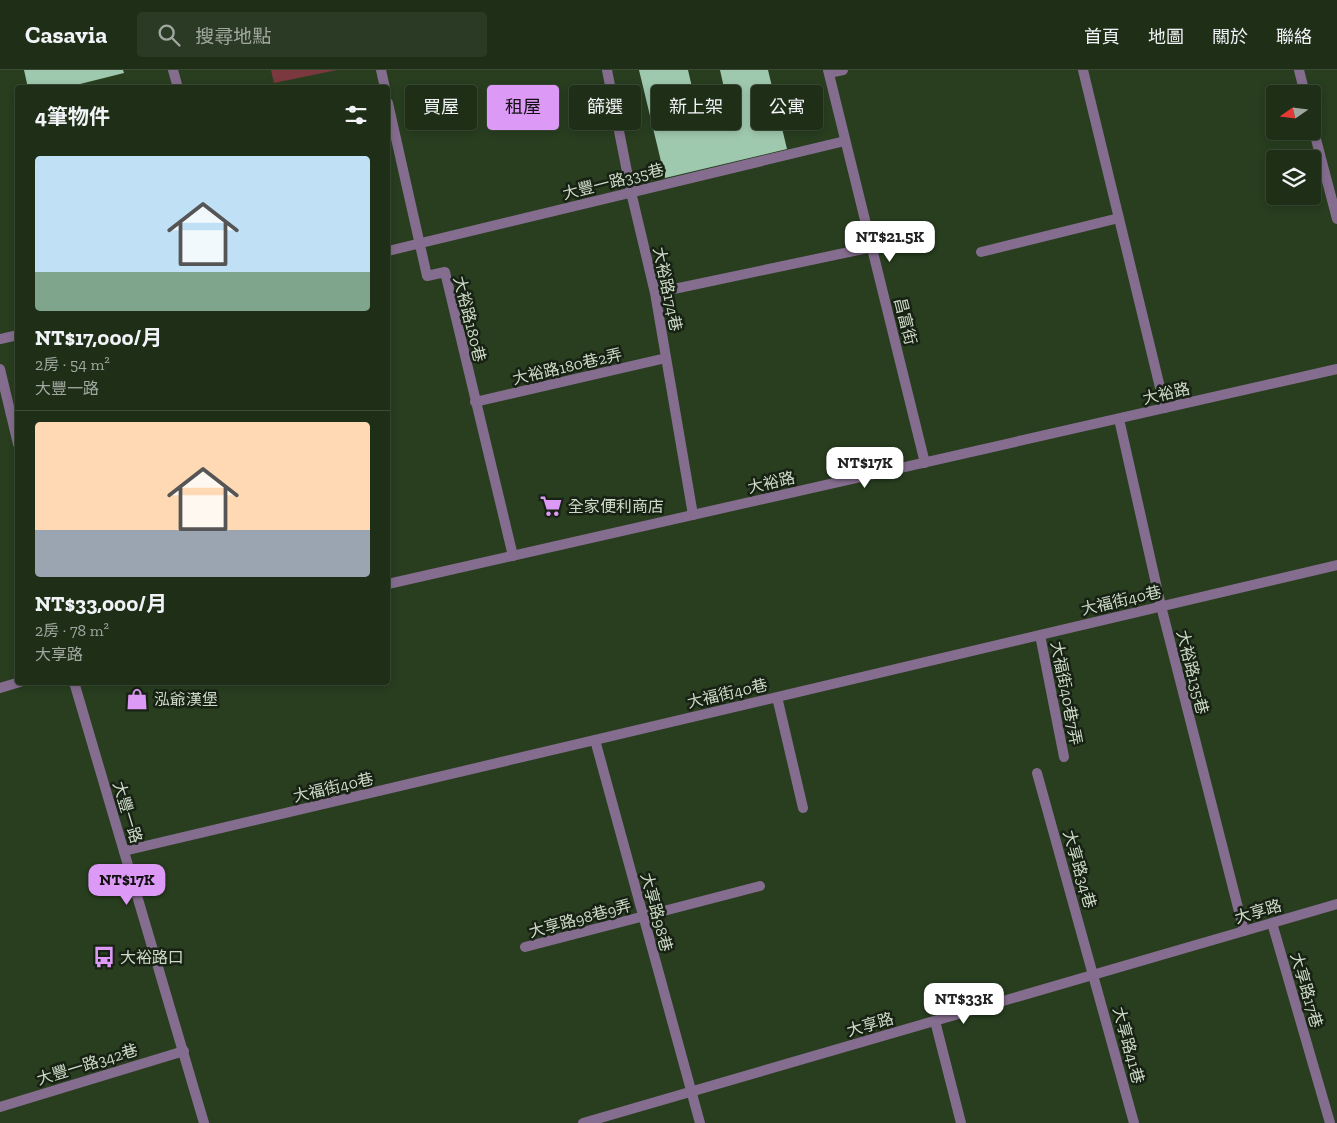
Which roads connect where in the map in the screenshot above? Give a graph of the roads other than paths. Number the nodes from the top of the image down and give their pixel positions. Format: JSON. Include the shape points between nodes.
{"nodes":[{"id":1,"x":173,"y":70,"type":"edge"},
{"id":2,"x":381,"y":70,"type":"edge"},
{"id":3,"x":607,"y":70,"type":"edge"},
{"id":4,"x":843,"y":70,"type":"edge"},
{"id":5,"x":1083,"y":70,"type":"edge"},
{"id":6,"x":1299,"y":70,"type":"edge"},
{"id":7,"x":828,"y":72,"type":"edge"},
{"id":8,"x":177,"y":85,"type":"edge"},
{"id":9,"x":384,"y":85,"type":"edge"},
{"id":10,"x":1303,"y":85,"type":"edge"},
{"id":11,"x":390,"y":115,"type":"edge"},
{"id":12,"x":1316,"y":140,"type":"edge"},
{"id":13,"x":845,"y":141,"type":"junction"},
{"id":14,"x":631,"y":192,"type":"junction"},
{"id":15,"x":1119,"y":218,"type":"junction"},
{"id":16,"x":1337,"y":219,"type":"edge"},
{"id":17,"x":420,"y":243,"type":"junction"},
{"id":18,"x":873,"y":247,"type":"junction"},
{"id":19,"x":390,"y":250,"type":"edge"},
{"id":20,"x":981,"y":252,"type":"dead end"},
{"id":21,"x":655,"y":293,"type":"junction"},
{"id":22,"x":15,"y":336,"type":"edge"},
{"id":23,"x":0,"y":339,"type":"edge"},
{"id":24,"x":666,"y":358,"type":"junction"},
{"id":25,"x":0,"y":369,"type":"edge"},
{"id":26,"x":1337,"y":370,"type":"edge"},
{"id":27,"x":475,"y":402,"type":"junction"},
{"id":28,"x":1165,"y":408,"type":"junction"},
{"id":29,"x":1118,"y":419,"type":"junction"},
{"id":30,"x":15,"y":432,"type":"edge"},
{"id":31,"x":925,"y":462,"type":"junction"},
{"id":32,"x":693,"y":515,"type":"junction"},
{"id":33,"x":513,"y":556,"type":"junction"},
{"id":34,"x":1337,"y":565,"type":"edge"},
{"id":35,"x":390,"y":584,"type":"edge"},
{"id":36,"x":1161,"y":606,"type":"junction"},
{"id":37,"x":1040,"y":635,"type":"junction"},
{"id":38,"x":15,"y":684,"type":"edge"},
{"id":39,"x":75,"y":685,"type":"edge"},
{"id":40,"x":0,"y":688,"type":"edge"},
{"id":41,"x":777,"y":697,"type":"junction"},
{"id":42,"x":595,"y":740,"type":"junction"},
{"id":43,"x":1064,"y":758,"type":"dead end"},
{"id":44,"x":1037,"y":773,"type":"dead end"},
{"id":45,"x":803,"y":808,"type":"dead end"},
{"id":46,"x":124,"y":851,"type":"junction"},
{"id":47,"x":760,"y":886,"type":"dead end"},
{"id":48,"x":1337,"y":904,"type":"edge"},
{"id":49,"x":643,"y":917,"type":"junction"},
{"id":50,"x":1272,"y":922,"type":"junction"},
{"id":51,"x":1244,"y":931,"type":"junction"},
{"id":52,"x":525,"y":947,"type":"dead end"},
{"id":53,"x":1094,"y":974,"type":"junction"},
{"id":54,"x":935,"y":1021,"type":"junction"},
{"id":55,"x":184,"y":1050,"type":"junction"},
{"id":56,"x":691,"y":1092,"type":"junction"},
{"id":57,"x":0,"y":1107,"type":"edge"},
{"id":58,"x":204,"y":1123,"type":"edge"},
{"id":59,"x":584,"y":1123,"type":"edge"},
{"id":60,"x":700,"y":1123,"type":"edge"},
{"id":61,"x":961,"y":1123,"type":"edge"},
{"id":62,"x":1134,"y":1123,"type":"edge"},
{"id":63,"x":1330,"y":1123,"type":"edge"}],
"edges":[{"from":1,"to":8,"type":"street"},
{"from":2,"to":9,"type":"street"},
{"from":3,"to":14,"type":"street","name":"大裕路174巷"},
{"from":4,"to":7,"type":"street"},
{"from":5,"to":15,"type":"street"},
{"from":6,"to":10,"type":"street"},
{"from":7,"to":13,"type":"street","name":"昌富街"},
{"from":11,"to":17,"type":"street","name":"大裕路180巷"},
{"from":12,"to":16,"type":"street"},
{"from":13,"to":14,"type":"street","name":"大豐一路335巷"},
{"from":13,"to":18,"type":"street","name":"昌富街"},
{"from":14,"to":17,"type":"street","name":"大豐一路335巷"},
{"from":14,"to":21,"type":"street","name":"大裕路174巷"},
{"from":15,"to":20,"type":"street"},
{"from":15,"to":28,"type":"street"},
{"from":17,"to":19,"type":"street","name":"大豐一路335巷"},
{"from":17,"to":27,"type":"street","name":"大裕路180巷","via":[[428,276],[445,272]]},
{"from":18,"to":21,"type":"street"},
{"from":18,"to":31,"type":"street","name":"昌富街"},
{"from":21,"to":24,"type":"street","name":"大裕路174巷"},
{"from":22,"to":23,"type":"street"},
{"from":24,"to":27,"type":"street","name":"大裕路180巷2弄"},
{"from":24,"to":32,"type":"street","name":"大裕路174巷"},
{"from":25,"to":30,"type":"street"},
{"from":26,"to":28,"type":"street","name":"大裕路"},
{"from":27,"to":33,"type":"street","name":"大裕路180巷"},
{"from":28,"to":29,"type":"street","name":"大裕路"},
{"from":29,"to":31,"type":"street","name":"大裕路"},
{"from":29,"to":36,"type":"street","name":"大裕路135巷"},
{"from":31,"to":32,"type":"street","name":"大裕路"},
{"from":32,"to":33,"type":"street","name":"大裕路"},
{"from":33,"to":35,"type":"street","name":"大裕路"},
{"from":34,"to":36,"type":"street","name":"大福街40巷"},
{"from":36,"to":37,"type":"street","name":"大福街40巷"},
{"from":36,"to":51,"type":"street","name":"大裕路135巷"},
{"from":37,"to":41,"type":"street","name":"大福街40巷"},
{"from":37,"to":43,"type":"street","name":"大福街40巷7弄"},
{"from":38,"to":40,"type":"street"},
{"from":39,"to":46,"type":"street","name":"大豐一路"},
{"from":41,"to":42,"type":"street","name":"大福街40巷"},
{"from":41,"to":45,"type":"street"},
{"from":42,"to":46,"type":"street","name":"大福街40巷"},
{"from":42,"to":49,"type":"street","name":"大享路98巷"},
{"from":44,"to":53,"type":"street","name":"大享路34巷"},
{"from":46,"to":55,"type":"street","name":"大豐一路"},
{"from":47,"to":49,"type":"street","name":"大享路98巷9弄"},
{"from":48,"to":50,"type":"street","name":"大享路"},
{"from":49,"to":52,"type":"street","name":"大享路98巷9弄"},
{"from":49,"to":56,"type":"street","name":"大享路98巷"},
{"from":50,"to":51,"type":"street","name":"大享路"},
{"from":50,"to":63,"type":"street","name":"大享路17巷"},
{"from":51,"to":53,"type":"street","name":"大享路"},
{"from":53,"to":54,"type":"street","name":"大享路"},
{"from":53,"to":62,"type":"street","name":"大享路41巷"},
{"from":54,"to":56,"type":"street","name":"大享路"},
{"from":54,"to":61,"type":"street"},
{"from":55,"to":57,"type":"street","name":"大豐一路342巷"},
{"from":55,"to":58,"type":"street","name":"大豐一路"},
{"from":56,"to":59,"type":"street","name":"大享路"},
{"from":56,"to":60,"type":"street","name":"大享路98巷"}]}
